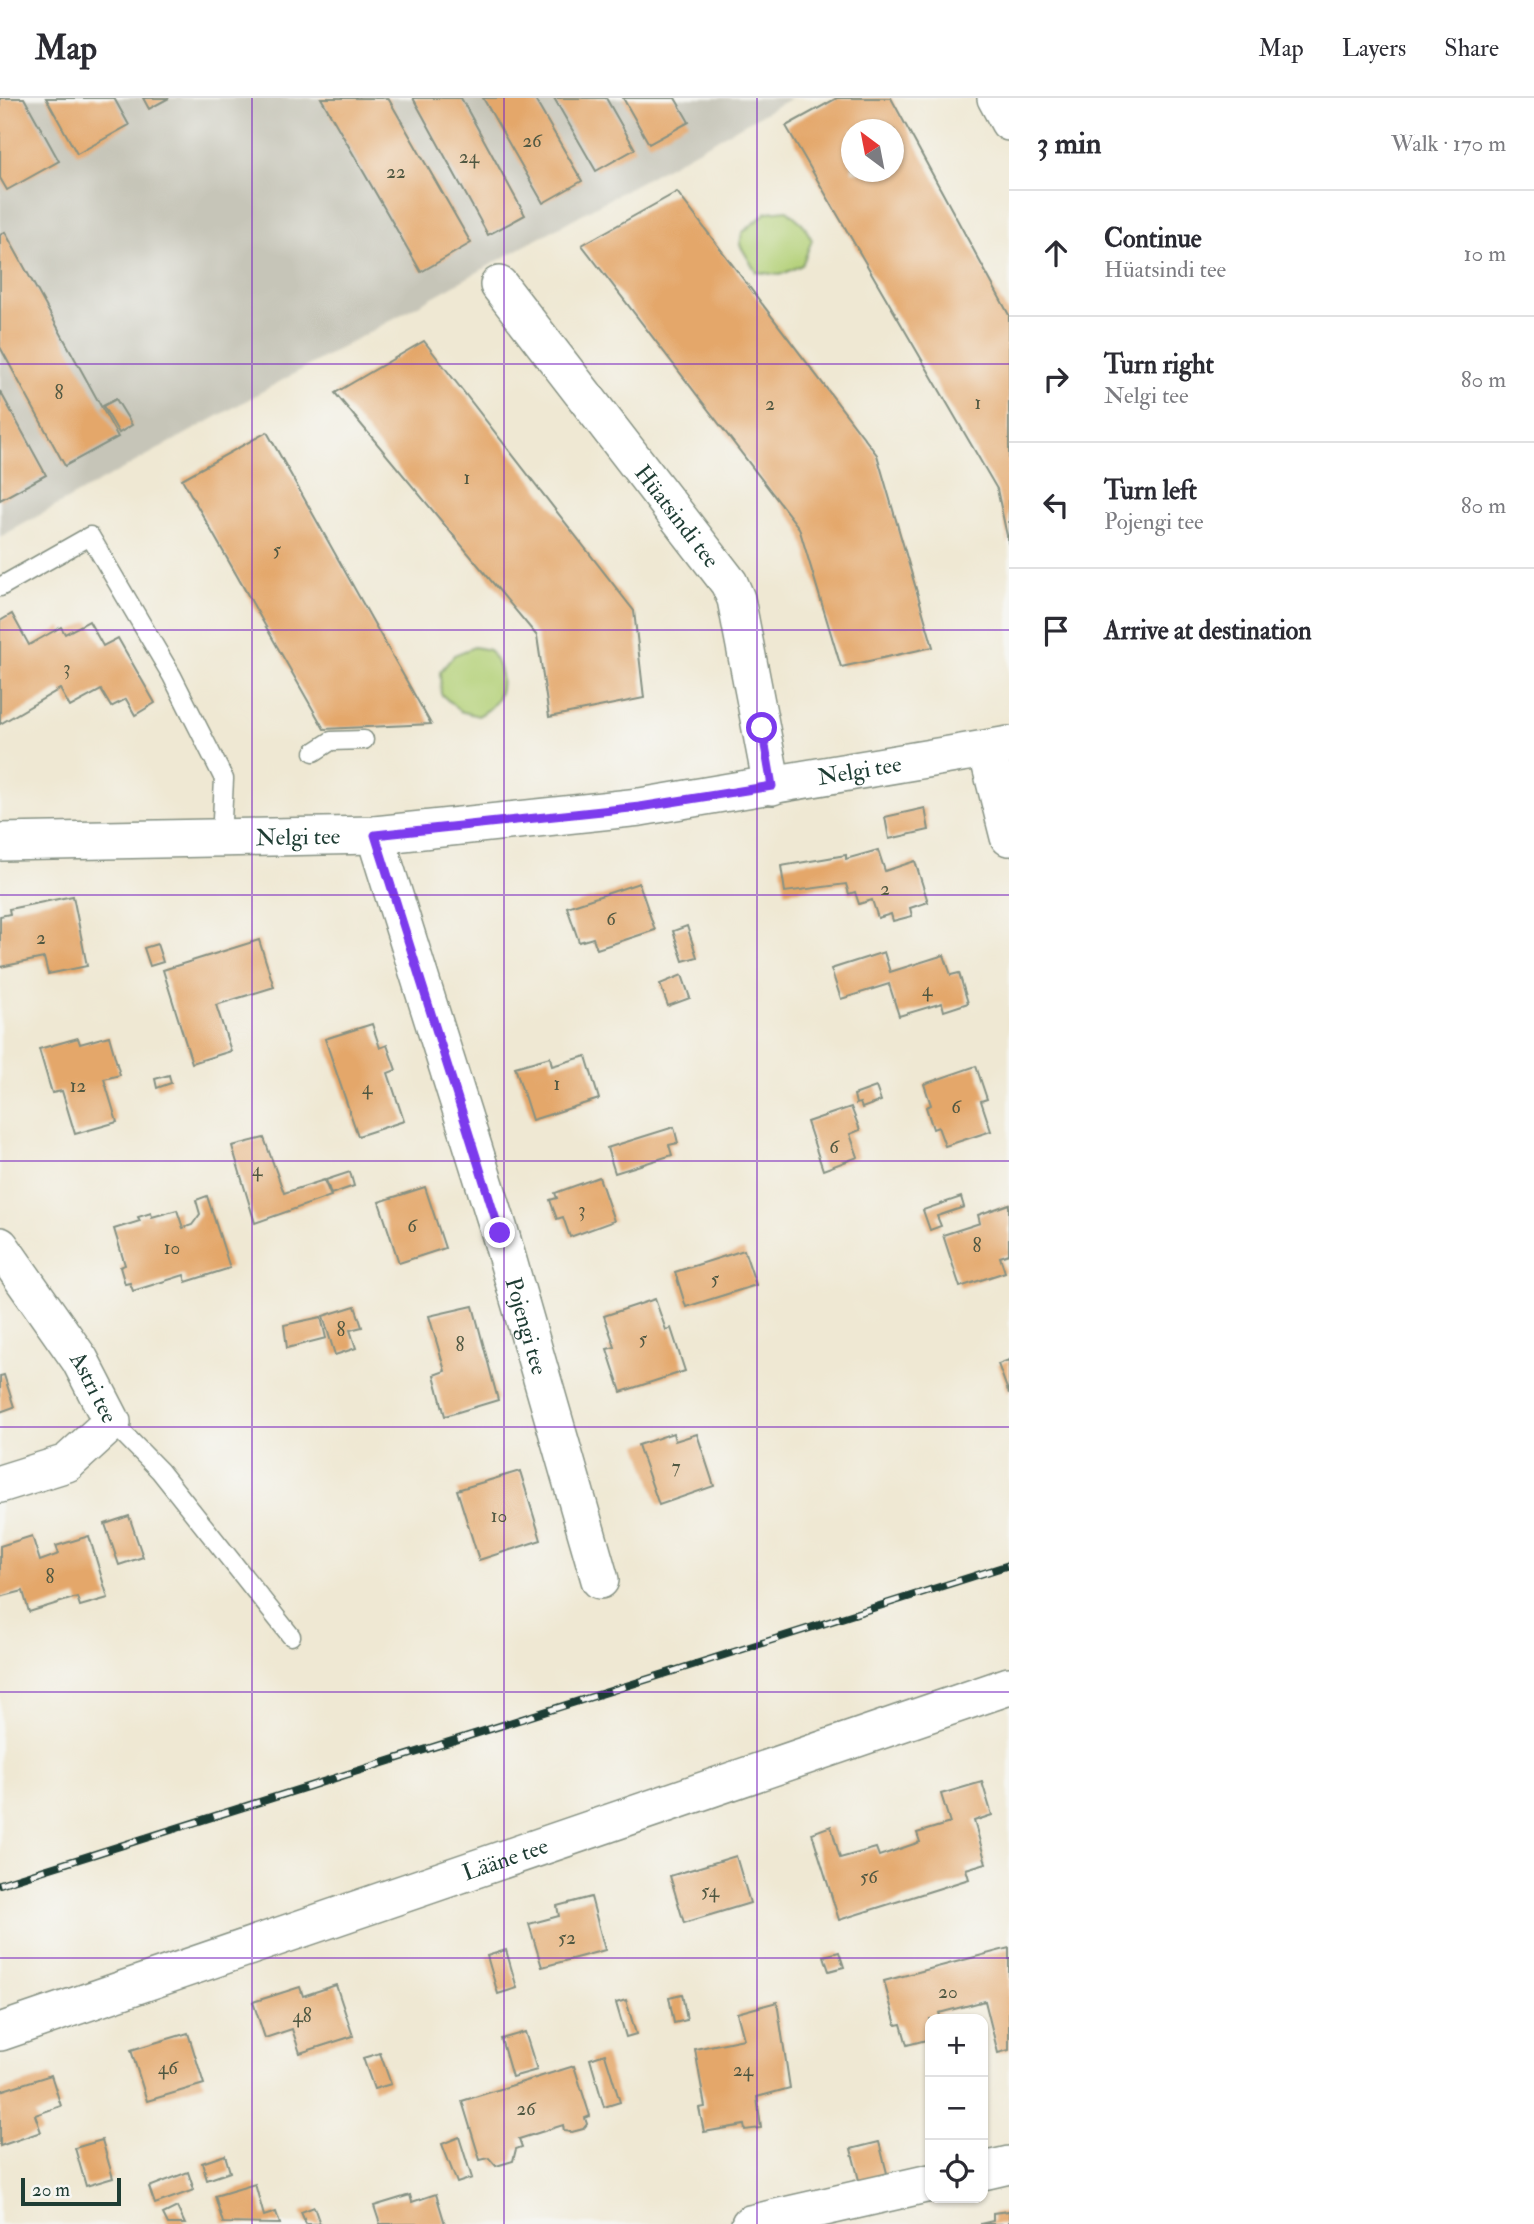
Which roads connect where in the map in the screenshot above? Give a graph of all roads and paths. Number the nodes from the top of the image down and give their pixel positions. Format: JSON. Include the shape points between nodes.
{"nodes":[{"id":1,"x":996,"y":98,"type":"edge"},
{"id":2,"x":1009,"y":121,"type":"edge"},
{"id":3,"x":499,"y":285,"type":"dead end"},
{"id":4,"x":0,"y":587,"type":"edge"},
{"id":5,"x":364,"y":740,"type":"dead end"},
{"id":6,"x":998,"y":748,"type":"edge"},
{"id":7,"x":314,"y":752,"type":"dead end"},
{"id":8,"x":772,"y":786,"type":"junction"},
{"id":9,"x":375,"y":835,"type":"junction"},
{"id":10,"x":1009,"y":837,"type":"edge"},
{"id":11,"x":221,"y":840,"type":"junction"},
{"id":12,"x":0,"y":842,"type":"edge"},
{"id":13,"x":0,"y":1246,"type":"edge"},
{"id":14,"x":112,"y":1422,"type":"junction"},
{"id":15,"x":0,"y":1484,"type":"edge"},
{"id":16,"x":600,"y":1580,"type":"dead end"},
{"id":17,"x":291,"y":1636,"type":"dead end"},
{"id":18,"x":1009,"y":1686,"type":"edge"},
{"id":19,"x":0,"y":2032,"type":"edge"},
{"id":20,"x":1009,"y":2165,"type":"edge"},
{"id":21,"x":988,"y":2170,"type":"edge"},
{"id":22,"x":925,"y":2184,"type":"edge"},
{"id":23,"x":750,"y":2224,"type":"edge"}],
"edges":[{"from":1,"to":2,"type":"street"},
{"from":3,"to":8,"type":"street","name":"Hüatsindi tee","via":[[729,583],[736,599]]},
{"from":4,"to":11,"type":"lane","via":[[90,536],[172,676],[225,779]]},
{"from":5,"to":7,"type":"lane","via":[[331,741]]},
{"from":6,"to":8,"type":"street","name":"Nelgi tee"},
{"from":6,"to":10,"type":"street"},
{"from":8,"to":9,"type":"street","name":"Nelgi tee","via":[[640,807]]},
{"from":9,"to":11,"type":"street","name":"Nelgi tee"},
{"from":9,"to":16,"type":"street","name":"Pojengi tee","via":[[500,1233]]},
{"from":11,"to":12,"type":"street","name":"Nelgi tee"},
{"from":13,"to":14,"type":"street","name":"Astri tee","via":[[80,1360]]},
{"from":14,"to":15,"type":"street","name":"Astri tee","via":[[67,1463]]},
{"from":14,"to":17,"type":"lane","via":[[160,1471]]},
{"from":18,"to":19,"type":"street","name":"Lääne tee"},
{"from":20,"to":21,"type":"street"},
{"from":22,"to":23,"type":"street"}]}
